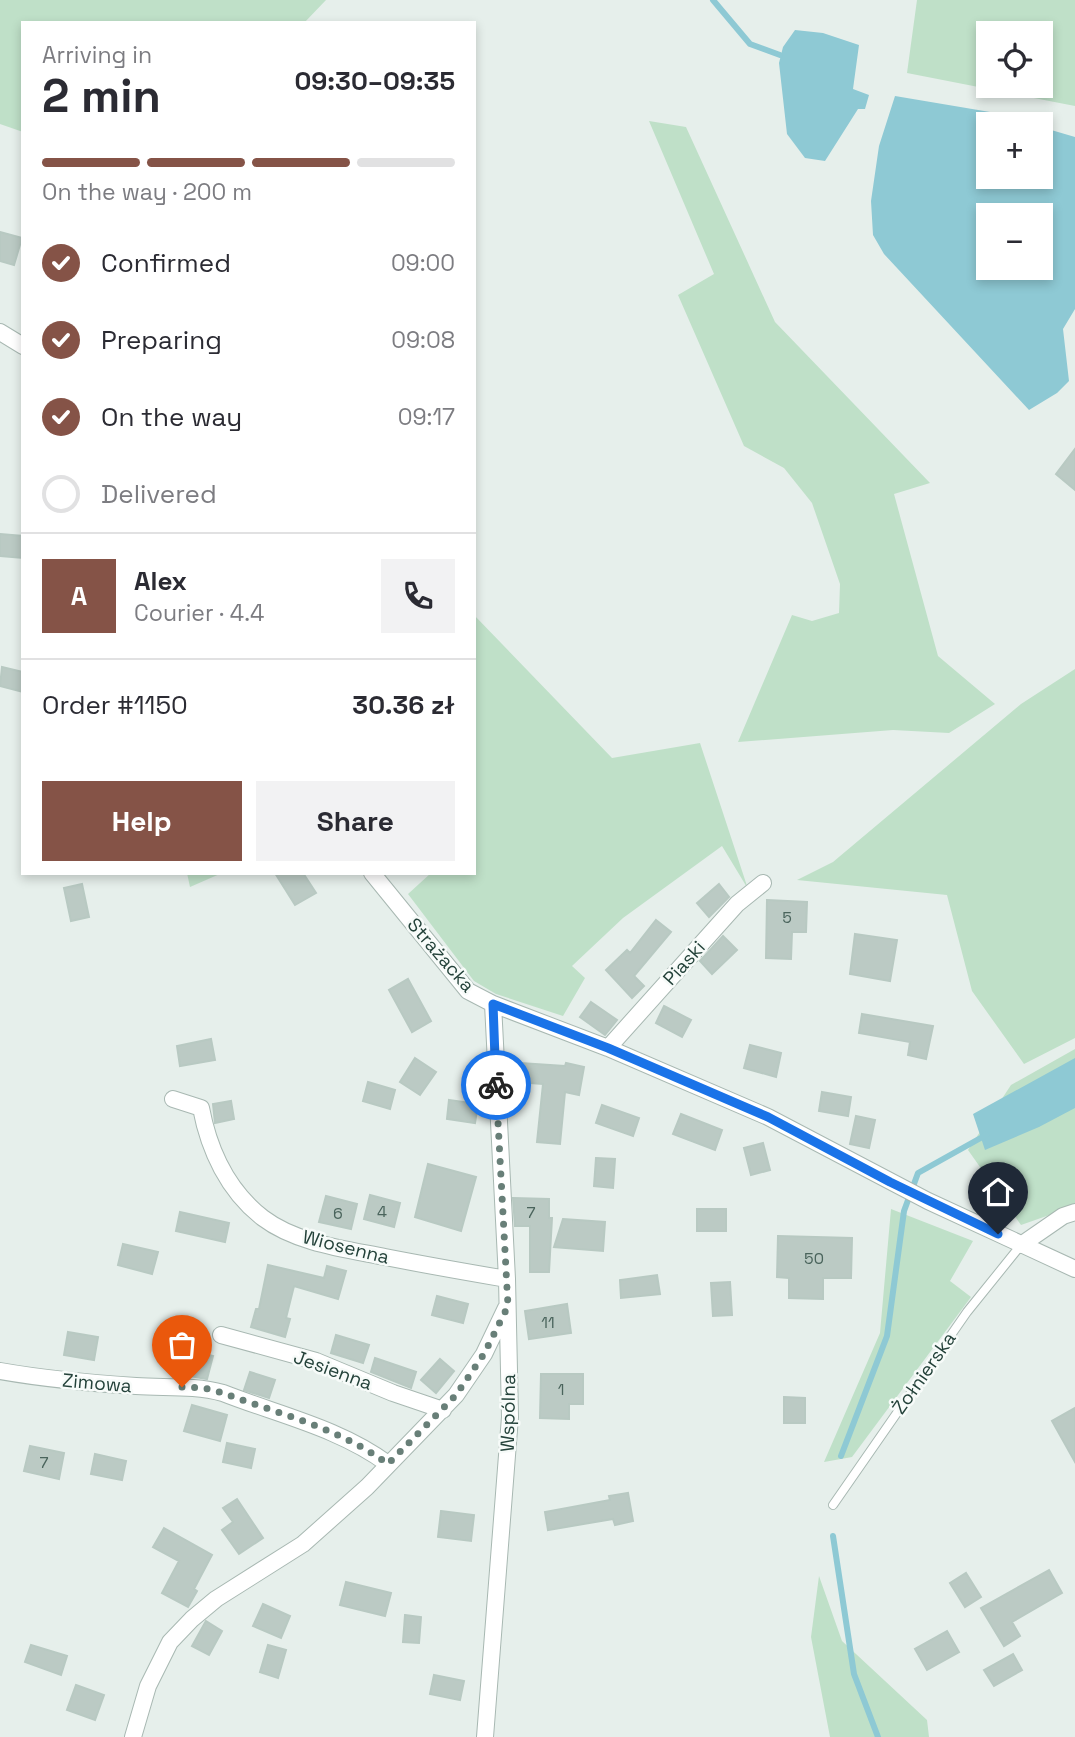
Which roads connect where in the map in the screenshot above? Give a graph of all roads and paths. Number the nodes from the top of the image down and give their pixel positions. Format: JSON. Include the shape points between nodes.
{"nodes":[{"id":1,"x":0,"y":332,"type":"edge"},
{"id":2,"x":21,"y":345,"type":"edge"},
{"id":3,"x":374,"y":875,"type":"edge"},
{"id":4,"x":763,"y":883,"type":"dead end"},
{"id":5,"x":493,"y":1004,"type":"junction"},
{"id":6,"x":608,"y":1048,"type":"junction"},
{"id":7,"x":173,"y":1099,"type":"dead end"},
{"id":8,"x":1075,"y":1212,"type":"edge"},
{"id":9,"x":1021,"y":1245,"type":"junction"},
{"id":10,"x":1075,"y":1269,"type":"edge"},
{"id":11,"x":507,"y":1279,"type":"junction"},
{"id":12,"x":508,"y":1306,"type":"junction"},
{"id":13,"x":221,"y":1335,"type":"dead end"},
{"id":14,"x":0,"y":1371,"type":"edge"},
{"id":15,"x":443,"y":1410,"type":"junction"},
{"id":16,"x":388,"y":1464,"type":"junction"},
{"id":17,"x":833,"y":1505,"type":"dead end"},
{"id":18,"x":134,"y":1737,"type":"edge"},
{"id":19,"x":485,"y":1737,"type":"edge"}],
"edges":[{"from":1,"to":2,"type":"street"},
{"from":3,"to":5,"type":"street","name":"Strażacka","via":[[468,991]]},
{"from":4,"to":6,"type":"street","name":"Piaski","via":[[737,904]]},
{"from":5,"to":6,"type":"street","name":"Strażacka"},
{"from":5,"to":11,"type":"street","name":"Wspólna"},
{"from":6,"to":9,"type":"street","name":"Strażacka","via":[[768,1117]]},
{"from":7,"to":11,"type":"street","name":"Wiosenna","via":[[201,1108],[215,1157],[241,1197],[264,1219],[337,1248]]},
{"from":8,"to":9,"type":"street"},
{"from":9,"to":10,"type":"street","name":"Strażacka"},
{"from":9,"to":17,"type":"lane","name":"Żołnierska","via":[[967,1312]]},
{"from":11,"to":12,"type":"street","name":"Wspólna"},
{"from":12,"to":15,"type":"street","via":[[484,1354]]},
{"from":12,"to":19,"type":"street","name":"Wspólna","via":[[510,1417]]},
{"from":13,"to":15,"type":"street","name":"Jesienna","via":[[316,1361]]},
{"from":14,"to":16,"type":"street","name":"Zimowa","via":[[101,1383],[204,1388],[338,1434]]},
{"from":15,"to":16,"type":"street"},
{"from":16,"to":18,"type":"street","via":[[303,1544],[216,1600],[170,1642],[148,1686]]}]}
